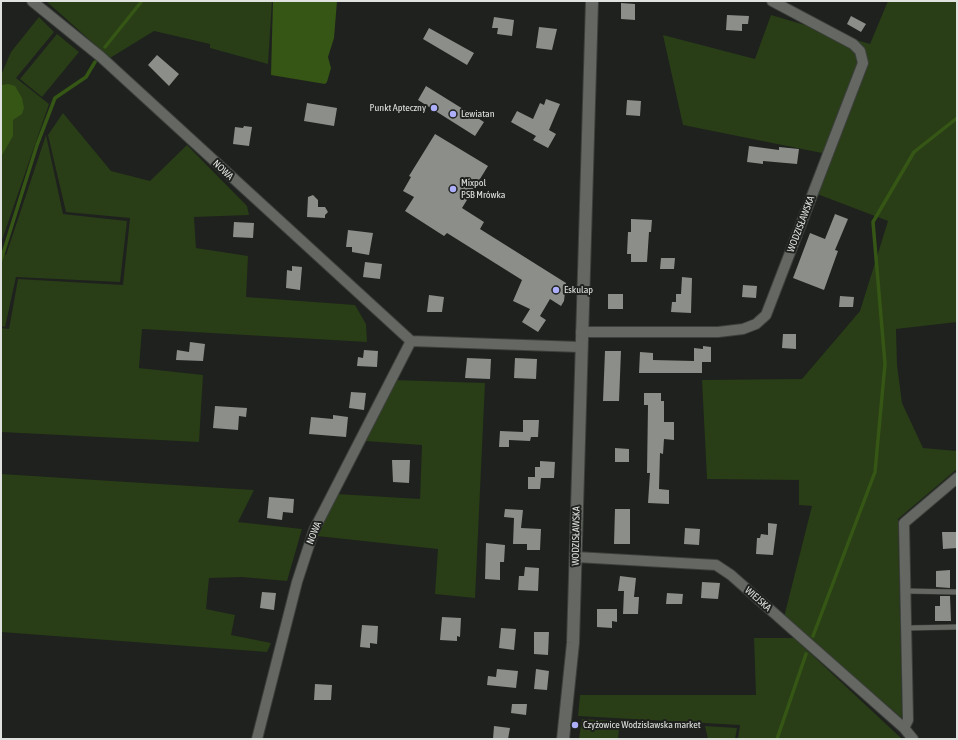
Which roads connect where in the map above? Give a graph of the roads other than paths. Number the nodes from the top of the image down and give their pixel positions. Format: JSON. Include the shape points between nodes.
{"nodes":[{"id":1,"x":32,"y":1,"type":"edge"},
{"id":2,"x":592,"y":1,"type":"edge"},
{"id":3,"x":772,"y":1,"type":"edge"},
{"id":4,"x":581,"y":332,"type":"junction"},
{"id":5,"x":411,"y":341,"type":"junction"},
{"id":6,"x":580,"y":347,"type":"junction"},
{"id":7,"x":957,"y":478,"type":"edge"},
{"id":8,"x":576,"y":558,"type":"junction"},
{"id":9,"x":905,"y":591,"type":"junction"},
{"id":10,"x":957,"y":592,"type":"edge"},
{"id":11,"x":957,"y":627,"type":"edge"},
{"id":12,"x":906,"y":628,"type":"junction"},
{"id":13,"x":904,"y":728,"type":"junction"},
{"id":14,"x":257,"y":739,"type":"edge"},
{"id":15,"x":564,"y":739,"type":"edge"},
{"id":16,"x":913,"y":739,"type":"edge"}],
"edges":[{"from":1,"to":5,"type":"street","name":"NOWA","via":[[101,57]]},
{"from":2,"to":4,"type":"street","name":"WODZISŁAWSKA"},
{"from":3,"to":4,"type":"street","name":"WODZISŁAWSKA","via":[[853,44],[860,51],[863,63],[766,314],[756,324],[743,329],[718,332]]},
{"from":4,"to":6,"type":"street","name":"WODZISŁAWSKA"},
{"from":5,"to":6,"type":"street"},
{"from":5,"to":14,"type":"street","name":"NOWA","via":[[314,530],[297,582]]},
{"from":6,"to":8,"type":"street","name":"WODZISŁAWSKA"},
{"from":7,"to":9,"type":"street","via":[[904,523]]},
{"from":8,"to":13,"type":"street","name":"WIEJSKA","via":[[716,565],[731,575]]},
{"from":8,"to":15,"type":"street","name":"WODZISŁAWSKA","via":[[573,643]]},
{"from":9,"to":10,"type":"lane"},
{"from":9,"to":12,"type":"street"},
{"from":11,"to":12,"type":"lane"},
{"from":12,"to":13,"type":"street","via":[[908,720]]},
{"from":13,"to":16,"type":"street","name":"WIEJSKA"}]}
